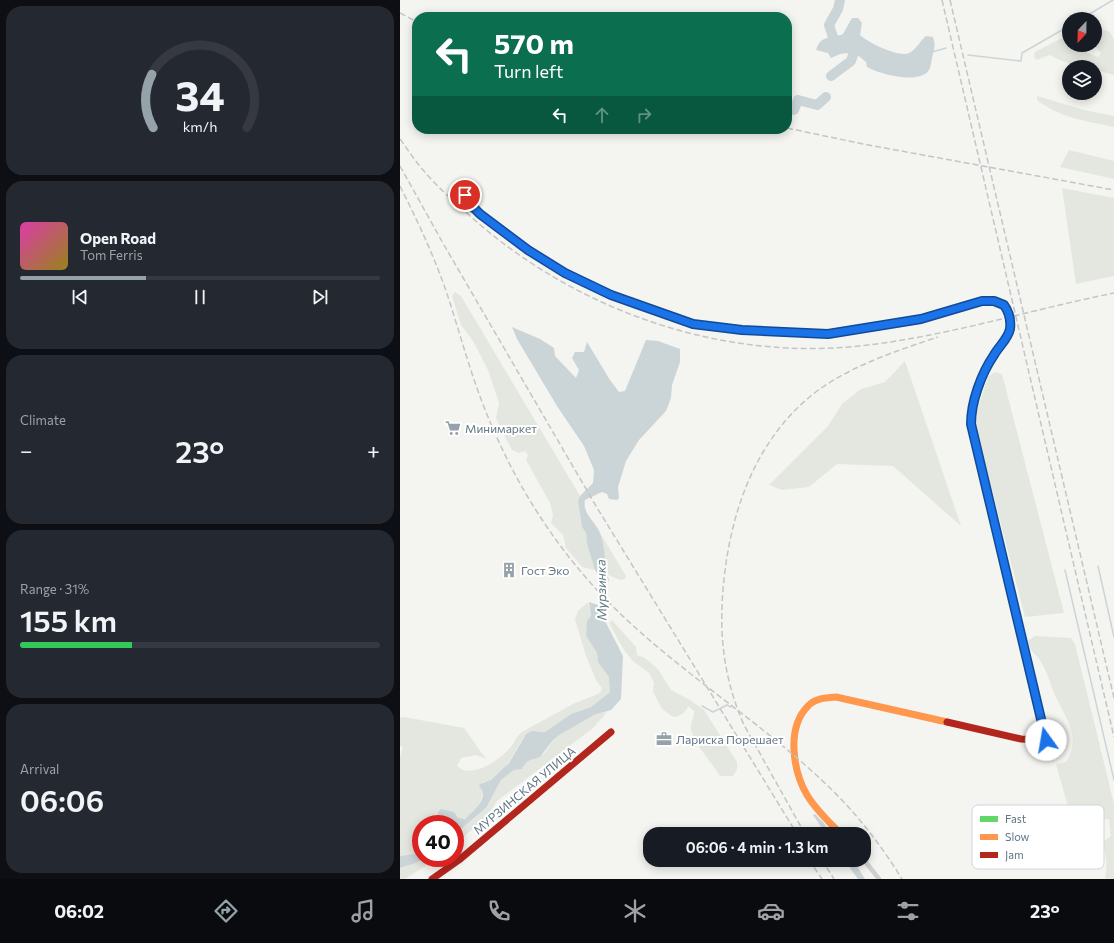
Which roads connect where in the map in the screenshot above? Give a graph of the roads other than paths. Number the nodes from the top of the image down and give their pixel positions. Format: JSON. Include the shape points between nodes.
{"nodes":[{"id":1,"x":465,"y":195,"type":"dead end"},
{"id":2,"x":611,"y":732,"type":"dead end"},
{"id":3,"x":835,"y":827,"type":"edge"},
{"id":4,"x":870,"y":867,"type":"edge"},
{"id":5,"x":432,"y":879,"type":"edge"},
{"id":6,"x":879,"y":879,"type":"edge"}],
"edges":[{"from":1,"to":3,"type":"street","via":[[467,201],[480,214],[528,250],[565,273],[611,295],[693,324],[742,330],[828,334],[921,319],[982,301],[998,302],[1006,308],[1010,323],[1008,333],[985,373],[972,409],[971,424],[1046,740],[1021,739],[836,696],[816,698],[809,703],[800,717],[795,742],[795,761],[799,779],[809,799]]},
{"from":2,"to":5,"type":"street","name":"МУРЗИНСКАЯ УЛИЦА","via":[[459,860]]},
{"from":4,"to":6,"type":"street"}]}
